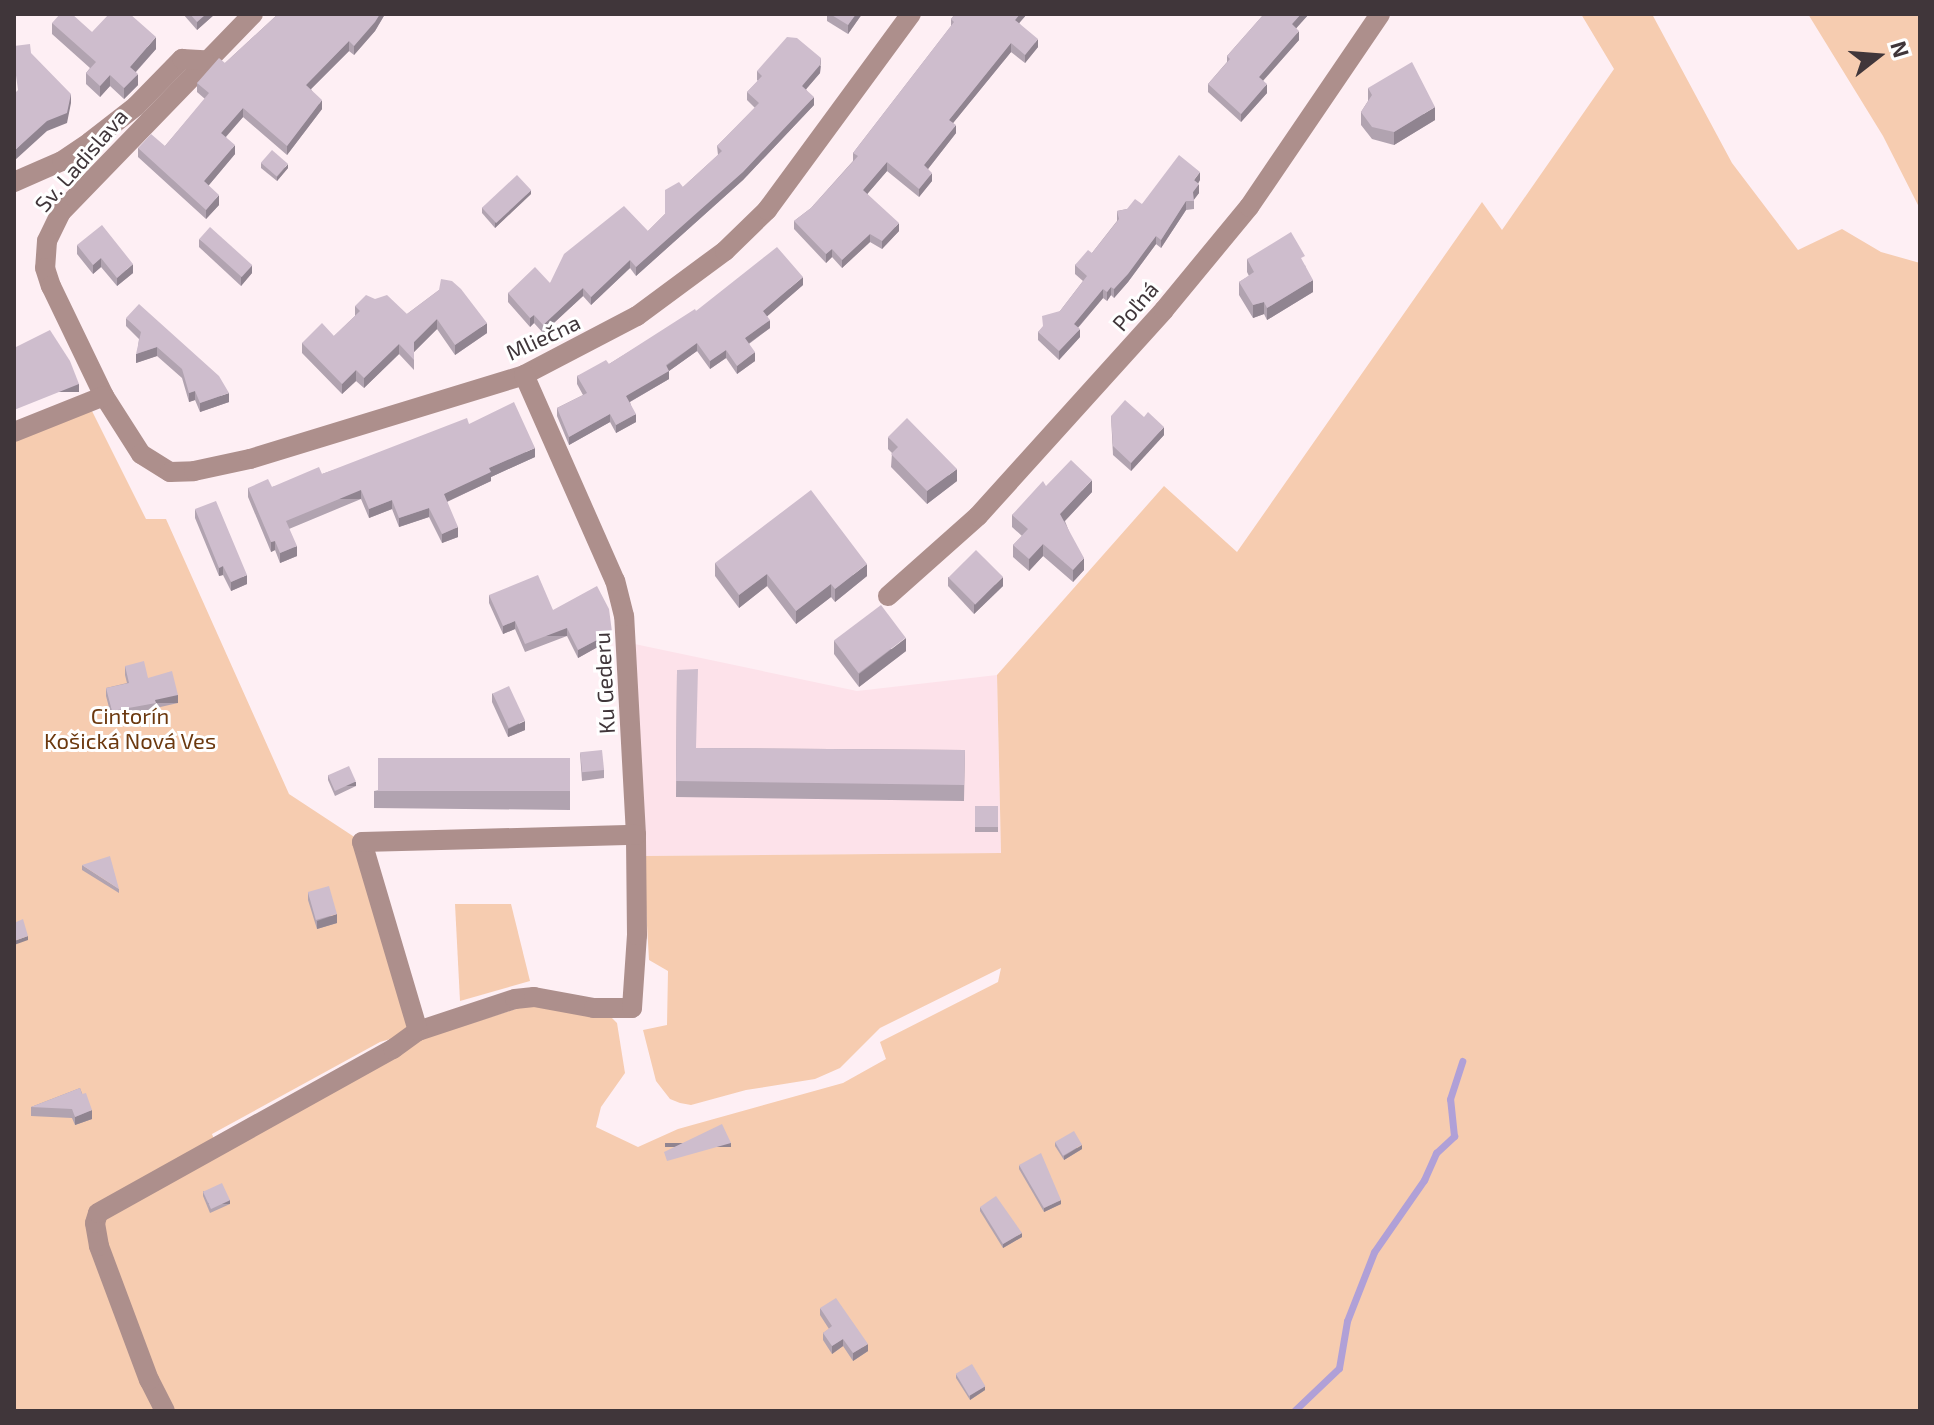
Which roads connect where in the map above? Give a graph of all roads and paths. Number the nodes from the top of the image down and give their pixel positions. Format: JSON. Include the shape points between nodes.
{"nodes":[{"id":1,"x":253,"y":14,"type":"edge"},
{"id":2,"x":911,"y":14,"type":"edge"},
{"id":3,"x":1380,"y":14,"type":"edge"},
{"id":4,"x":204,"y":60,"type":"junction"},
{"id":5,"x":14,"y":182,"type":"edge"},
{"id":6,"x":524,"y":375,"type":"junction"},
{"id":7,"x":104,"y":396,"type":"junction"},
{"id":8,"x":14,"y":432,"type":"edge"},
{"id":9,"x":888,"y":596,"type":"dead end"},
{"id":10,"x":636,"y":835,"type":"junction"},
{"id":11,"x":418,"y":1031,"type":"junction"},
{"id":12,"x":165,"y":1411,"type":"edge"}],
"edges":[{"from":1,"to":4,"type":"street","name":"Sv. Ladislava"},
{"from":2,"to":6,"type":"street","name":"Mliečna","via":[[784,187],[725,251],[637,316]]},
{"from":3,"to":9,"type":"street","name":"Poľná","via":[[1249,207],[1164,310],[978,516]]},
{"from":4,"to":5,"type":"street","name":"Sv. Ladislava","via":[[182,59],[136,106],[90,142]]},
{"from":4,"to":7,"type":"street","name":"Sv. Ladislava","via":[[61,212],[47,241],[45,268],[51,286]]},
{"from":6,"to":7,"type":"street","name":"Mliečna","via":[[250,459],[181,473],[161,469],[141,454]]},
{"from":6,"to":10,"type":"street","name":"Ku Gederu","via":[[615,581],[624,616]]},
{"from":7,"to":8,"type":"street"},
{"from":10,"to":11,"type":"street","name":"Ku Gederu","via":[[632,1008],[515,999]]},
{"from":10,"to":11,"type":"street","via":[[362,842]]},
{"from":11,"to":12,"type":"street","via":[[98,1213],[99,1246]]}]}
